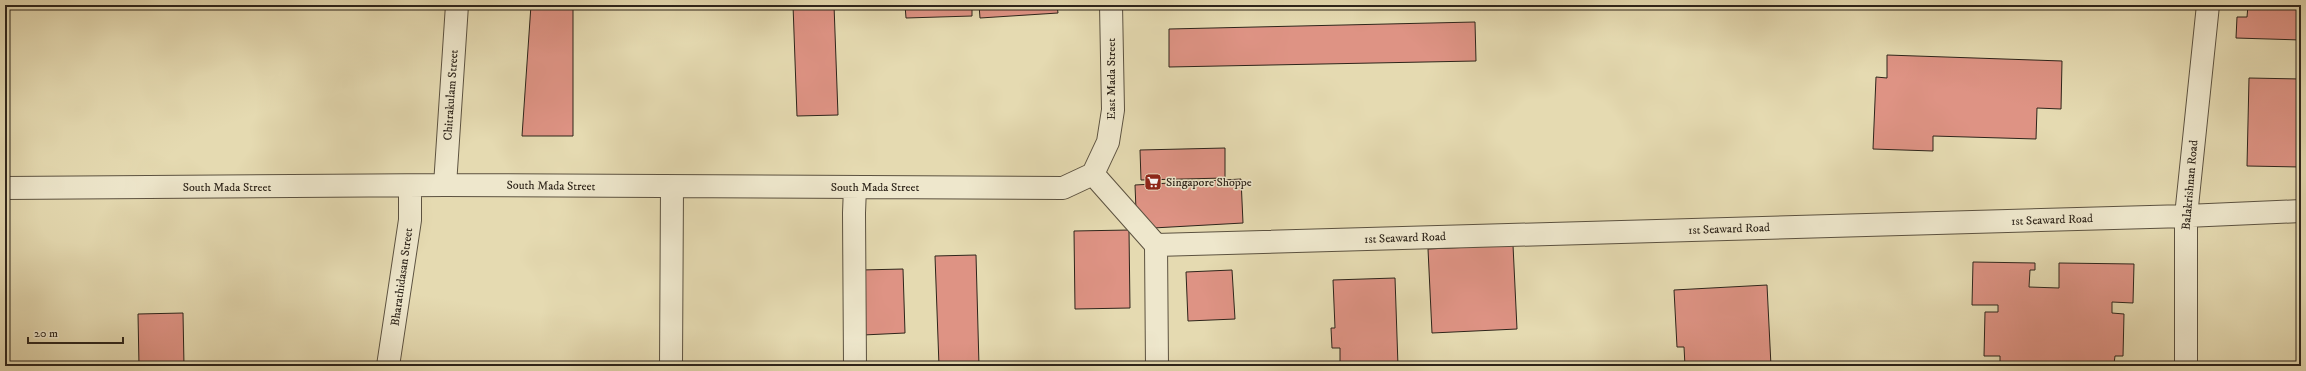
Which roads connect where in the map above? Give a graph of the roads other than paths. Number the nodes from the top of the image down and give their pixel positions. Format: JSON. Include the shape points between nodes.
{"nodes":[{"id":1,"x":457,"y":5,"type":"edge"},
{"id":2,"x":1111,"y":5,"type":"edge"},
{"id":3,"x":2208,"y":5,"type":"edge"},
{"id":4,"x":1093,"y":174,"type":"junction"},
{"id":5,"x":445,"y":185,"type":"junction"},
{"id":6,"x":410,"y":187,"type":"junction"},
{"id":7,"x":856,"y":187,"type":"junction"},
{"id":8,"x":5,"y":188,"type":"edge"},
{"id":9,"x":672,"y":188,"type":"junction"},
{"id":10,"x":2301,"y":211,"type":"edge"},
{"id":11,"x":2186,"y":216,"type":"junction"},
{"id":12,"x":1156,"y":245,"type":"junction"},
{"id":13,"x":388,"y":366,"type":"edge"},
{"id":14,"x":671,"y":366,"type":"edge"},
{"id":15,"x":855,"y":366,"type":"edge"},
{"id":16,"x":1157,"y":366,"type":"edge"},
{"id":17,"x":2186,"y":366,"type":"edge"}],
"edges":[{"from":1,"to":5,"type":"street","name":"Chitrakulam Street"},
{"from":2,"to":4,"type":"street","name":"East Mada Street","via":[[1114,110],[1108,142]]},
{"from":3,"to":11,"type":"street","name":"Balakrishnan Road"},
{"from":4,"to":7,"type":"street","name":"South Mada Street","via":[[1063,188]]},
{"from":4,"to":12,"type":"street"},
{"from":5,"to":6,"type":"street","name":"South Mada Street"},
{"from":5,"to":9,"type":"street","name":"South Mada Street"},
{"from":6,"to":8,"type":"street","name":"South Mada Street"},
{"from":6,"to":13,"type":"street","name":"Bharathidasan Street","via":[[410,220]]},
{"from":7,"to":9,"type":"street","name":"South Mada Street"},
{"from":7,"to":15,"type":"street"},
{"from":9,"to":14,"type":"street"},
{"from":10,"to":11,"type":"street","name":"1st Seaward Road"},
{"from":11,"to":12,"type":"street","name":"1st Seaward Road"},
{"from":11,"to":17,"type":"street","name":"Balakrishnan Road"},
{"from":12,"to":16,"type":"street"}]}
